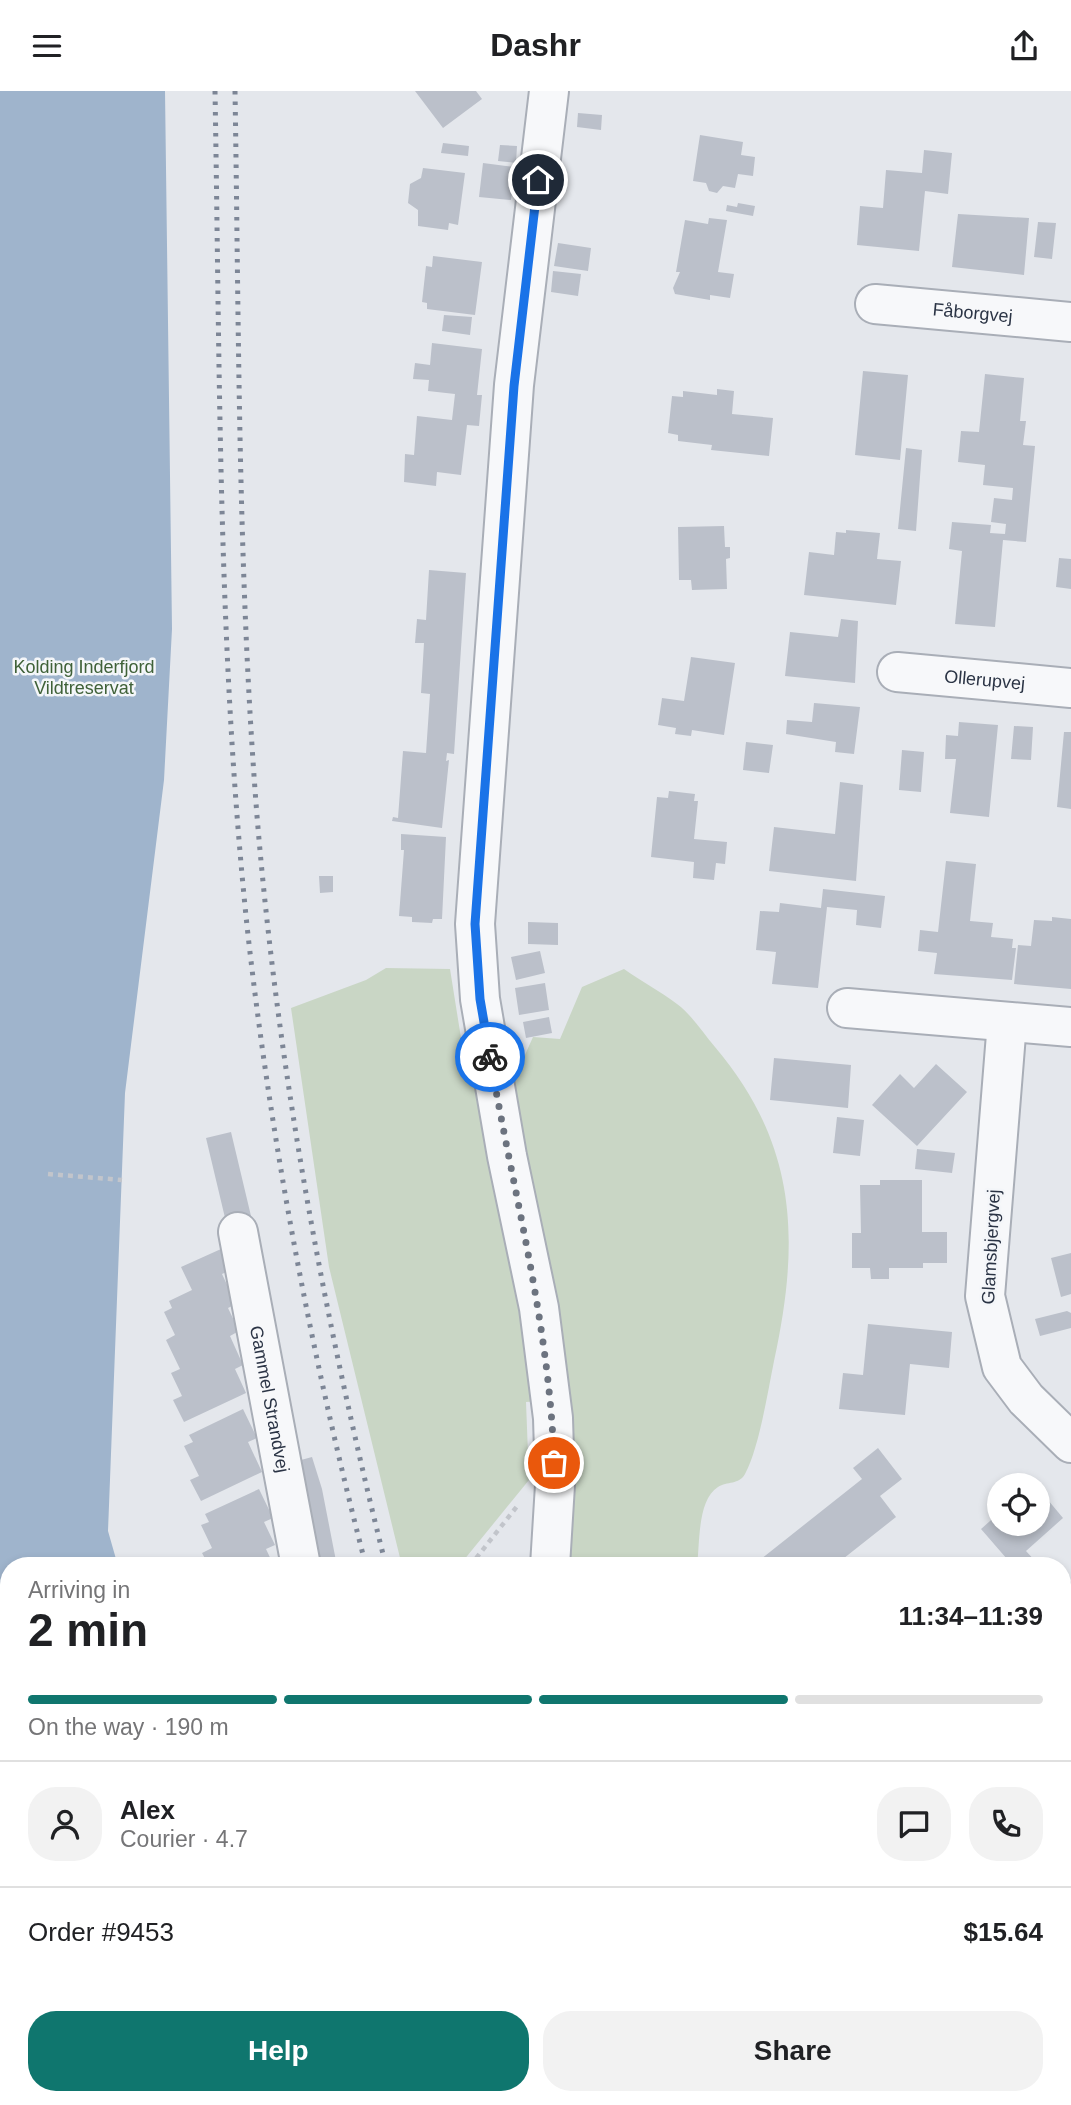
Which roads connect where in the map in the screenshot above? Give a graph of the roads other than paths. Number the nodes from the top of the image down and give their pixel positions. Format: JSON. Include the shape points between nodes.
{"nodes":[{"id":1,"x":549,"y":91,"type":"edge"},
{"id":2,"x":875,"y":304,"type":"dead end"},
{"id":3,"x":1071,"y":322,"type":"edge"},
{"id":4,"x":897,"y":672,"type":"dead end"},
{"id":5,"x":1071,"y":688,"type":"edge"},
{"id":6,"x":847,"y":1008,"type":"dead end"},
{"id":7,"x":1007,"y":1022,"type":"junction"},
{"id":8,"x":1071,"y":1027,"type":"edge"},
{"id":9,"x":238,"y":1232,"type":"dead end"},
{"id":10,"x":1071,"y":1443,"type":"edge"},
{"id":11,"x":299,"y":1557,"type":"edge"},
{"id":12,"x":551,"y":1557,"type":"edge"}],
"edges":[{"from":1,"to":12,"type":"street","via":[[514,386],[475,924],[480,999],[539,1308],[553,1418]]},
{"from":2,"to":3,"type":"street","name":"Fåborgvej"},
{"from":4,"to":5,"type":"street","name":"Ollerupvej"},
{"from":6,"to":7,"type":"street"},
{"from":7,"to":8,"type":"street"},
{"from":7,"to":10,"type":"street","name":"Glamsbjergvej","via":[[985,1296],[1002,1367],[1026,1399]]},
{"from":9,"to":11,"type":"street","name":"Gammel Strandvej"}]}
